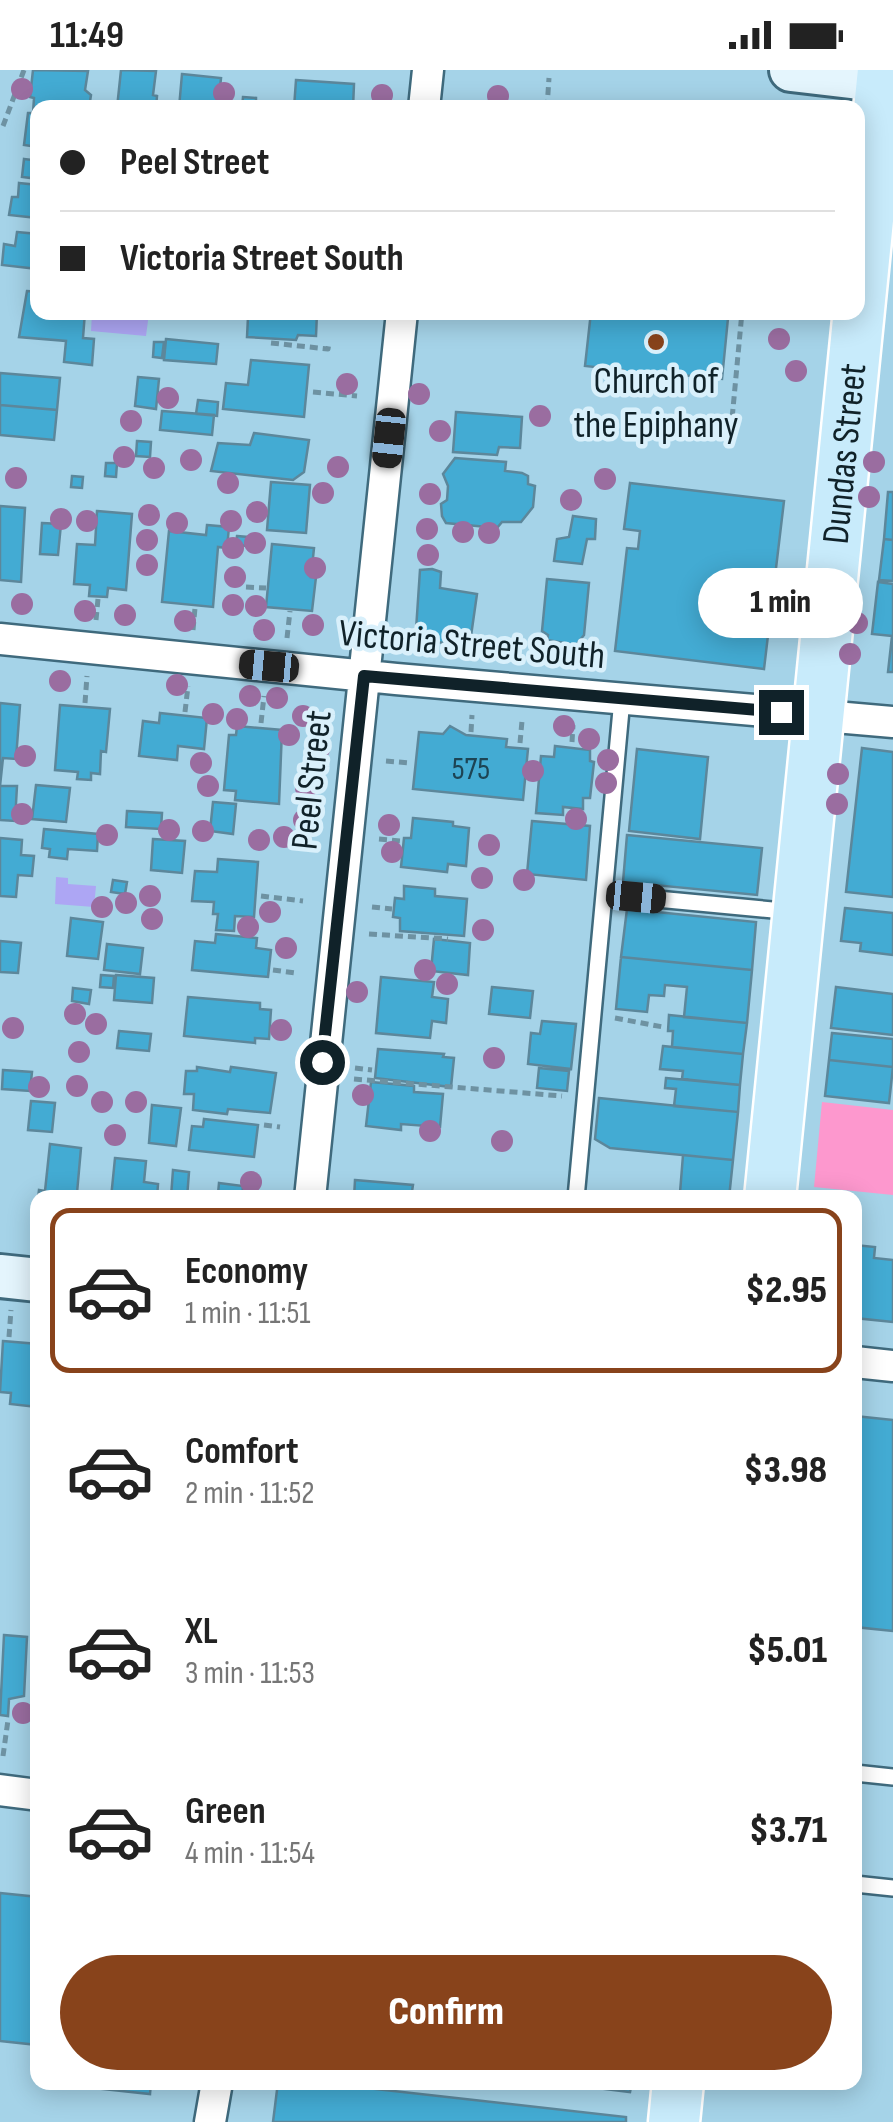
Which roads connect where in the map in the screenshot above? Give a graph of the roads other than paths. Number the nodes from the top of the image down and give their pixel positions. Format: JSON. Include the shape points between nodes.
{"nodes":[{"id":1,"x":428,"y":70,"type":"edge"},
{"id":2,"x":791,"y":70,"type":"edge"},
{"id":3,"x":886,"y":78,"type":"edge"},
{"id":4,"x":425,"y":100,"type":"edge"},
{"id":5,"x":865,"y":275,"type":"edge"},
{"id":6,"x":401,"y":320,"type":"edge"},
{"id":7,"x":860,"y":320,"type":"edge"},
{"id":8,"x":0,"y":640,"type":"edge"},
{"id":9,"x":364,"y":676,"type":"junction"},
{"id":10,"x":622,"y":698,"type":"junction"},
{"id":11,"x":818,"y":716,"type":"junction"},
{"id":12,"x":893,"y":722,"type":"edge"},
{"id":13,"x":604,"y":894,"type":"junction"},
{"id":14,"x":798,"y":913,"type":"junction"},
{"id":15,"x":311,"y":1190,"type":"edge"},
{"id":16,"x":577,"y":1190,"type":"edge"},
{"id":17,"x":771,"y":1190,"type":"edge"},
{"id":18,"x":862,"y":1363,"type":"edge"},
{"id":19,"x":893,"y":1366,"type":"edge"},
{"id":20,"x":862,"y":1774,"type":"edge"},
{"id":21,"x":893,"y":1777,"type":"edge"},
{"id":22,"x":0,"y":1790,"type":"edge"},
{"id":23,"x":30,"y":1794,"type":"edge"},
{"id":24,"x":862,"y":1885,"type":"edge"},
{"id":25,"x":893,"y":1888,"type":"edge"},
{"id":26,"x":216,"y":2090,"type":"edge"},
{"id":27,"x":677,"y":2090,"type":"edge"},
{"id":28,"x":210,"y":2122,"type":"edge"},
{"id":29,"x":674,"y":2122,"type":"edge"}],
"edges":[{"from":1,"to":4,"type":"street"},
{"from":2,"to":3,"type":"main road"},
{"from":3,"to":5,"type":"main road","name":"Dundas Street"},
{"from":6,"to":9,"type":"street","name":"Peel Street"},
{"from":7,"to":11,"type":"main road","name":"Dundas Street"},
{"from":8,"to":9,"type":"street","name":"Victoria Street South"},
{"from":9,"to":10,"type":"street","name":"Victoria Street South"},
{"from":9,"to":15,"type":"street","name":"Peel Street"},
{"from":10,"to":11,"type":"street","name":"Victoria Street South"},
{"from":10,"to":13,"type":"lane"},
{"from":11,"to":12,"type":"street","name":"Victoria Street South"},
{"from":11,"to":14,"type":"main road","name":"Dundas Street"},
{"from":13,"to":14,"type":"lane"},
{"from":13,"to":16,"type":"lane"},
{"from":14,"to":17,"type":"main road","name":"Dundas Street"},
{"from":18,"to":19,"type":"street"},
{"from":20,"to":21,"type":"lane"},
{"from":22,"to":23,"type":"street"},
{"from":24,"to":25,"type":"lane"},
{"from":26,"to":28,"type":"street"},
{"from":27,"to":29,"type":"main road"}]}
